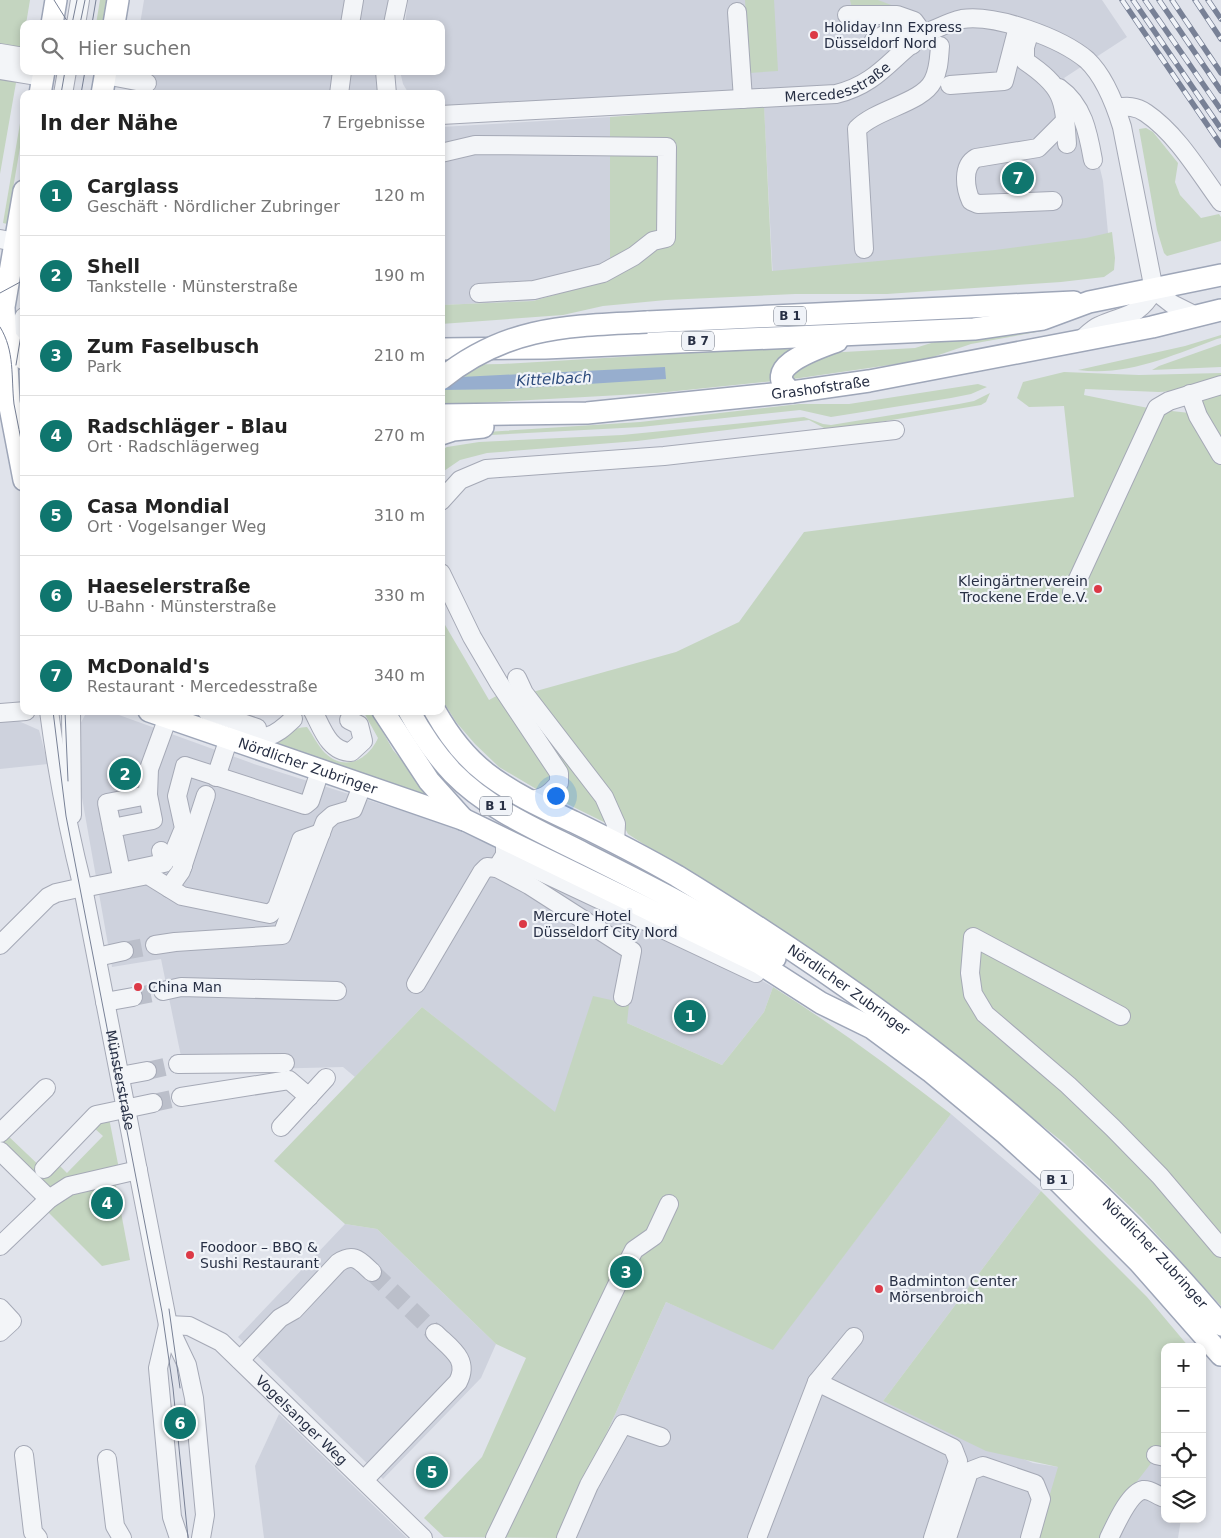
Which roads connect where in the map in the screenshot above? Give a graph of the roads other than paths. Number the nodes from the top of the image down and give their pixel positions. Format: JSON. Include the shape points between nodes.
{"nodes":[{"id":1,"x":56,"y":0,"type":"edge"},
{"id":2,"x":80,"y":0,"type":"edge"},
{"id":3,"x":118,"y":0,"type":"edge"},
{"id":4,"x":354,"y":0,"type":"edge"},
{"id":5,"x":398,"y":0,"type":"edge"},
{"id":6,"x":737,"y":12,"type":"dead end"},
{"id":7,"x":848,"y":15,"type":"dead end"},
{"id":8,"x":53,"y":20,"type":"edge"},
{"id":9,"x":77,"y":20,"type":"edge"},
{"id":10,"x":115,"y":20,"type":"edge"},
{"id":11,"x":351,"y":20,"type":"edge"},
{"id":12,"x":394,"y":20,"type":"edge"},
{"id":13,"x":1024,"y":29,"type":"junction"},
{"id":14,"x":874,"y":40,"type":"dead end"},
{"id":15,"x":919,"y":40,"type":"junction"},
{"id":16,"x":940,"y":46,"type":"dead end"},
{"id":17,"x":0,"y":53,"type":"edge"},
{"id":18,"x":20,"y":56,"type":"edge"},
{"id":19,"x":0,"y":70,"type":"edge"},
{"id":20,"x":66,"y":75,"type":"edge"},
{"id":21,"x":341,"y":75,"type":"edge"},
{"id":22,"x":384,"y":75,"type":"edge"},
{"id":23,"x":105,"y":80,"type":"edge"},
{"id":24,"x":43,"y":81,"type":"edge"},
{"id":25,"x":147,"y":83,"type":"dead end"},
{"id":26,"x":950,"y":84,"type":"dead end"},
{"id":27,"x":1054,"y":85,"type":"junction"},
{"id":28,"x":64,"y":90,"type":"edge"},
{"id":29,"x":340,"y":90,"type":"edge"},
{"id":30,"x":382,"y":90,"type":"edge"},
{"id":31,"x":743,"y":99,"type":"junction"},
{"id":32,"x":1116,"y":108,"type":"junction"},
{"id":33,"x":445,"y":115,"type":"edge"},
{"id":34,"x":1065,"y":121,"type":"junction"},
{"id":35,"x":1067,"y":144,"type":"dead end"},
{"id":36,"x":445,"y":152,"type":"edge"},
{"id":37,"x":1093,"y":160,"type":"dead end"},
{"id":38,"x":1053,"y":201,"type":"dead end"},
{"id":39,"x":1221,"y":202,"type":"edge"},
{"id":40,"x":20,"y":203,"type":"edge"},
{"id":41,"x":7,"y":241,"type":"edge"},
{"id":42,"x":864,"y":249,"type":"dead end"},
{"id":43,"x":1221,"y":275,"type":"edge"},
{"id":44,"x":1154,"y":290,"type":"junction"},
{"id":45,"x":479,"y":293,"type":"dead end"},
{"id":46,"x":1089,"y":302,"type":"junction"},
{"id":47,"x":1221,"y":310,"type":"edge"},
{"id":48,"x":1196,"y":316,"type":"junction"},
{"id":49,"x":20,"y":327,"type":"edge"},
{"id":50,"x":445,"y":335,"type":"edge"},
{"id":51,"x":852,"y":335,"type":"junction"},
{"id":52,"x":1080,"y":341,"type":"junction"},
{"id":53,"x":14,"y":343,"type":"edge"},
{"id":54,"x":545,"y":348,"type":"junction"},
{"id":55,"x":445,"y":350,"type":"edge"},
{"id":56,"x":445,"y":376,"type":"edge"},
{"id":57,"x":1221,"y":386,"type":"edge"},
{"id":58,"x":792,"y":392,"type":"junction"},
{"id":59,"x":1190,"y":394,"type":"junction"},
{"id":60,"x":11,"y":402,"type":"edge"},
{"id":61,"x":587,"y":413,"type":"junction"},
{"id":62,"x":445,"y":415,"type":"edge"},
{"id":63,"x":894,"y":430,"type":"dead end"},
{"id":64,"x":445,"y":433,"type":"edge"},
{"id":65,"x":1221,"y":455,"type":"edge"},
{"id":66,"x":20,"y":456,"type":"edge"},
{"id":67,"x":445,"y":497,"type":"edge"},
{"id":68,"x":445,"y":581,"type":"edge"},
{"id":69,"x":1072,"y":592,"type":"dead end"},
{"id":70,"x":508,"y":680,"type":"junction"},
{"id":71,"x":20,"y":711,"type":"edge"},
{"id":72,"x":0,"y":713,"type":"edge"},
{"id":73,"x":50,"y":715,"type":"edge"},
{"id":74,"x":73,"y":715,"type":"edge"},
{"id":75,"x":158,"y":715,"type":"edge"},
{"id":76,"x":166,"y":715,"type":"edge"},
{"id":77,"x":286,"y":715,"type":"edge"},
{"id":78,"x":307,"y":715,"type":"edge"},
{"id":79,"x":314,"y":715,"type":"edge"},
{"id":80,"x":387,"y":715,"type":"edge"},
{"id":81,"x":412,"y":715,"type":"edge"},
{"id":82,"x":438,"y":715,"type":"edge"},
{"id":83,"x":204,"y":720,"type":"edge"},
{"id":84,"x":349,"y":720,"type":"dead end"},
{"id":85,"x":229,"y":738,"type":"junction"},
{"id":86,"x":320,"y":771,"type":"junction"},
{"id":87,"x":216,"y":777,"type":"junction"},
{"id":88,"x":362,"y":786,"type":"junction"},
{"id":89,"x":148,"y":795,"type":"junction"},
{"id":90,"x":206,"y":796,"type":"dead end"},
{"id":91,"x":529,"y":800,"type":"junction"},
{"id":92,"x":465,"y":820,"type":"junction"},
{"id":93,"x":112,"y":828,"type":"junction"},
{"id":94,"x":321,"y":833,"type":"junction"},
{"id":95,"x":72,"y":835,"type":"junction"},
{"id":96,"x":615,"y":842,"type":"junction"},
{"id":97,"x":161,"y":851,"type":"dead end"},
{"id":98,"x":502,"y":854,"type":"junction"},
{"id":99,"x":183,"y":866,"type":"junction"},
{"id":100,"x":121,"y":872,"type":"junction"},
{"id":101,"x":82,"y":885,"type":"junction"},
{"id":102,"x":169,"y":888,"type":"junction"},
{"id":103,"x":581,"y":890,"type":"junction"},
{"id":104,"x":562,"y":911,"type":"junction"},
{"id":105,"x":0,"y":945,"type":"edge"},
{"id":106,"x":154,"y":946,"type":"tunnel mouth"},
{"id":107,"x":124,"y":951,"type":"tunnel mouth"},
{"id":108,"x":96,"y":957,"type":"junction"},
{"id":109,"x":771,"y":970,"type":"junction"},
{"id":110,"x":416,"y":984,"type":"dead end"},
{"id":111,"x":163,"y":991,"type":"tunnel mouth"},
{"id":112,"x":337,"y":991,"type":"dead end"},
{"id":113,"x":132,"y":996,"type":"tunnel mouth"},
{"id":114,"x":623,"y":997,"type":"dead end"},
{"id":115,"x":105,"y":1002,"type":"junction"},
{"id":116,"x":1121,"y":1016,"type":"dead end"},
{"id":117,"x":872,"y":1028,"type":"junction"},
{"id":118,"x":285,"y":1063,"type":"dead end"},
{"id":119,"x":178,"y":1064,"type":"tunnel mouth"},
{"id":120,"x":146,"y":1071,"type":"tunnel mouth"},
{"id":121,"x":120,"y":1076,"type":"junction"},
{"id":122,"x":326,"y":1078,"type":"dead end"},
{"id":123,"x":46,"y":1088,"type":"dead end"},
{"id":124,"x":181,"y":1097,"type":"tunnel mouth"},
{"id":125,"x":309,"y":1097,"type":"junction"},
{"id":126,"x":153,"y":1103,"type":"tunnel mouth"},
{"id":127,"x":126,"y":1109,"type":"junction"},
{"id":128,"x":281,"y":1127,"type":"dead end"},
{"id":129,"x":0,"y":1133,"type":"edge"},
{"id":130,"x":0,"y":1151,"type":"edge"},
{"id":131,"x":44,"y":1169,"type":"dead end"},
{"id":132,"x":138,"y":1170,"type":"junction"},
{"id":133,"x":49,"y":1200,"type":"junction"},
{"id":134,"x":669,"y":1204,"type":"dead end"},
{"id":135,"x":1,"y":1244,"type":"edge"},
{"id":136,"x":1221,"y":1248,"type":"edge"},
{"id":137,"x":372,"y":1272,"type":"tunnel mouth"},
{"id":138,"x":0,"y":1308,"type":"edge"},
{"id":139,"x":168,"y":1325,"type":"junction"},
{"id":140,"x":1221,"y":1325,"type":"edge"},
{"id":141,"x":0,"y":1332,"type":"edge"},
{"id":142,"x":435,"y":1333,"type":"tunnel mouth"},
{"id":143,"x":854,"y":1336,"type":"dead end"},
{"id":144,"x":1221,"y":1356,"type":"edge"},
{"id":145,"x":240,"y":1360,"type":"junction"},
{"id":146,"x":817,"y":1382,"type":"junction"},
{"id":147,"x":661,"y":1437,"type":"dead end"},
{"id":148,"x":24,"y":1455,"type":"dead end"},
{"id":149,"x":107,"y":1459,"type":"dead end"},
{"id":150,"x":364,"y":1480,"type":"junction"},
{"id":151,"x":1161,"y":1496,"type":"edge"},
{"id":152,"x":38,"y":1538,"type":"edge"},
{"id":153,"x":122,"y":1538,"type":"edge"},
{"id":154,"x":179,"y":1538,"type":"edge"},
{"id":155,"x":201,"y":1538,"type":"edge"},
{"id":156,"x":423,"y":1538,"type":"edge"},
{"id":157,"x":495,"y":1538,"type":"edge"},
{"id":158,"x":566,"y":1538,"type":"edge"},
{"id":159,"x":757,"y":1538,"type":"edge"},
{"id":160,"x":933,"y":1538,"type":"edge"},
{"id":161,"x":947,"y":1538,"type":"edge"},
{"id":162,"x":1030,"y":1538,"type":"edge"},
{"id":163,"x":1109,"y":1538,"type":"edge"}],
"edges":[{"from":1,"to":8,"type":"main road"},
{"from":2,"to":9,"type":"street"},
{"from":3,"to":10,"type":"main road"},
{"from":4,"to":11,"type":"street"},
{"from":5,"to":12,"type":"street"},
{"from":6,"to":31,"type":"street"},
{"from":7,"to":15,"type":"street","via":[[897,15],[914,21]]},
{"from":13,"to":15,"type":"street","name":"Mercedesstraße","via":[[1005,23],[963,19]]},
{"from":13,"to":26,"type":"street","via":[[1004,81]]},
{"from":13,"to":27,"type":"street","via":[[1025,61]]},
{"from":13,"to":32,"type":"street","name":"Mercedesstraße","via":[[1070,48],[1087,61],[1099,74]]},
{"from":14,"to":15,"type":"street","via":[[886,34],[901,34]]},
{"from":15,"to":31,"type":"street","name":"Mercedesstraße","via":[[877,76],[850,91]]},
{"from":16,"to":42,"type":"street","via":[[933,83],[919,94],[865,120],[858,129]]},
{"from":17,"to":18,"type":"street"},
{"from":19,"to":24,"type":"street"},
{"from":20,"to":28,"type":"street"},
{"from":21,"to":29,"type":"street"},
{"from":22,"to":30,"type":"street"},
{"from":23,"to":25,"type":"street"},
{"from":27,"to":34,"type":"street","via":[[1063,98]]},
{"from":27,"to":37,"type":"street","via":[[1075,102]]},
{"from":31,"to":33,"type":"street","name":"Mercedesstraße"},
{"from":32,"to":39,"type":"street","via":[[1127,106],[1145,112],[1180,148]]},
{"from":32,"to":44,"type":"street","name":"Mercedesstraße"},
{"from":34,"to":35,"type":"street"},
{"from":34,"to":38,"type":"street","via":[[1038,148],[976,158],[969,162],[966,170],[968,195],[978,204]]},
{"from":36,"to":45,"type":"street","via":[[475,145],[666,147],[666,238],[653,241],[602,274],[534,290]]},
{"from":40,"to":41,"type":"main road"},
{"from":41,"to":53,"type":"main road","via":[[4,307]]},
{"from":43,"to":44,"type":"main road","number":"B 7"},
{"from":44,"to":46,"type":"main road","number":"B 7"},
{"from":44,"to":48,"type":"street"},
{"from":44,"to":52,"type":"street","via":[[1148,300],[1125,318],[1097,326]]},
{"from":46,"to":51,"type":"main road","number":"B 7","via":[[1043,319],[991,327]]},
{"from":46,"to":56,"type":"main road","number":"B 1","bridge":true,"via":[[588,325],[536,331],[480,352]]},
{"from":47,"to":48,"type":"main road","name":"Grashofstraße"},
{"from":48,"to":52,"type":"main road","name":"Grashofstraße"},
{"from":49,"to":53,"type":"street"},
{"from":50,"to":54,"type":"main road"},
{"from":51,"to":54,"type":"main road","number":"B 7"},
{"from":51,"to":58,"type":"main road","via":[[809,350],[788,364],[783,377],[787,389]]},
{"from":52,"to":58,"type":"main road","name":"Grashofstraße","via":[[869,381]]},
{"from":53,"to":60,"type":"main road","via":[[6,375]]},
{"from":54,"to":55,"type":"main road","number":"B 7"},
{"from":57,"to":59,"type":"street"},
{"from":58,"to":61,"type":"main road","name":"Grashofstraße"},
{"from":59,"to":65,"type":"street","via":[[1198,416]]},
{"from":59,"to":69,"type":"street","via":[[1157,408]]},
{"from":60,"to":66,"type":"main road"},
{"from":61,"to":62,"type":"main road","name":"Grashofstraße"},
{"from":61,"to":64,"type":"main road","via":[[550,423],[472,427]]},
{"from":63,"to":67,"type":"street","via":[[664,456],[486,469],[460,480]]},
{"from":68,"to":70,"type":"street","via":[[472,637]]},
{"from":70,"to":91,"type":"street","via":[[559,773],[559,784],[550,794]]},
{"from":70,"to":96,"type":"street","via":[[524,693],[604,797],[616,824]]},
{"from":71,"to":72,"type":"street"},
{"from":73,"to":95,"type":"street","name":"Münsterstraße","via":[[62,803]]},
{"from":74,"to":95,"type":"street","name":"Münsterstraße"},
{"from":75,"to":89,"type":"street"},
{"from":76,"to":83,"type":"main road","name":"Nördlicher Zubringer"},
{"from":77,"to":78,"type":"street"},
{"from":77,"to":83,"type":"street","via":[[280,731],[259,738]]},
{"from":79,"to":84,"type":"street","via":[[338,751],[351,752],[362,741],[359,725]]},
{"from":80,"to":92,"type":"main road","name":"Nördlicher Zubringer","via":[[429,781]]},
{"from":81,"to":117,"type":"main road","number":"B 1","via":[[436,754],[477,793],[513,817],[742,937],[787,965]]},
{"from":82,"to":91,"type":"main road","name":"Nördlicher Zubringer","number":"B 1","via":[[458,745],[484,772]]},
{"from":83,"to":85,"type":"main road","name":"Nördlicher Zubringer"},
{"from":85,"to":86,"type":"main road","name":"Nördlicher Zubringer"},
{"from":85,"to":87,"type":"street"},
{"from":86,"to":87,"type":"street","via":[[310,801],[305,805]]},
{"from":86,"to":88,"type":"main road","name":"Nördlicher Zubringer"},
{"from":87,"to":99,"type":"street","via":[[185,766],[177,796],[184,828],[174,852]]},
{"from":88,"to":92,"type":"main road","name":"Nördlicher Zubringer"},
{"from":88,"to":94,"type":"street","via":[[353,809],[328,818]]},
{"from":89,"to":93,"type":"street","via":[[107,803]]},
{"from":89,"to":93,"type":"street","via":[[153,820]]},
{"from":90,"to":99,"type":"street"},
{"from":91,"to":96,"type":"main road","name":"Nördlicher Zubringer","number":"B 1"},
{"from":92,"to":98,"type":"main road","name":"Nördlicher Zubringer","number":"B 1"},
{"from":93,"to":100,"type":"street"},
{"from":94,"to":102,"type":"street","via":[[301,840],[277,907],[270,914],[182,896]]},
{"from":94,"to":106,"type":"street","via":[[282,935]]},
{"from":95,"to":101,"type":"street","name":"Münsterstraße"},
{"from":96,"to":140,"type":"main road","name":"Nördlicher Zubringer","number":"B 1","via":[[678,877],[821,969],[916,1037],[1013,1115],[1104,1198]]},
{"from":97,"to":100,"type":"street","via":[[164,863]]},
{"from":98,"to":103,"type":"street"},
{"from":98,"to":104,"type":"street","via":[[529,885]]},
{"from":98,"to":109,"type":"main road","name":"Nördlicher Zubringer","number":"B 1"},
{"from":98,"to":110,"type":"street","via":[[482,872]]},
{"from":99,"to":102,"type":"street"},
{"from":100,"to":101,"type":"street"},
{"from":101,"to":102,"type":"street","via":[[148,875]]},
{"from":101,"to":105,"type":"street","via":[[48,897]]},
{"from":101,"to":108,"type":"street","name":"Münsterstraße"},
{"from":103,"to":104,"type":"street"},
{"from":103,"to":109,"type":"street","via":[[759,975]]},
{"from":104,"to":114,"type":"street","via":[[632,951]]},
{"from":107,"to":108,"type":"street"},
{"from":108,"to":115,"type":"street","name":"Münsterstraße"},
{"from":109,"to":117,"type":"main road","name":"Nördlicher Zubringer","number":"B 1","via":[[821,1003]]},
{"from":111,"to":112,"type":"street","via":[[181,987]]},
{"from":113,"to":115,"type":"street"},
{"from":115,"to":121,"type":"street","name":"Münsterstraße"},
{"from":116,"to":136,"type":"street","via":[[973,937],[970,974],[973,994],[985,1014],[1113,1128],[1160,1176]]},
{"from":117,"to":144,"type":"main road","name":"Nördlicher Zubringer","number":"B 1","via":[[945,1084],[1059,1182],[1139,1262]]},
{"from":118,"to":119,"type":"street"},
{"from":120,"to":121,"type":"street"},
{"from":121,"to":127,"type":"street","name":"Münsterstraße"},
{"from":122,"to":125,"type":"street"},
{"from":123,"to":129,"type":"street"},
{"from":124,"to":125,"type":"street","via":[[289,1080]]},
{"from":125,"to":128,"type":"street"},
{"from":126,"to":127,"type":"street"},
{"from":127,"to":131,"type":"street","via":[[96,1115]]},
{"from":127,"to":132,"type":"street","name":"Münsterstraße"},
{"from":130,"to":133,"type":"street"},
{"from":132,"to":133,"type":"street","via":[[78,1182]]},
{"from":132,"to":139,"type":"street","name":"Münsterstraße"},
{"from":133,"to":135,"type":"street"},
{"from":134,"to":157,"type":"street","via":[[654,1236],[634,1250]]},
{"from":137,"to":145,"type":"street","via":[[353,1256],[338,1263]]},
{"from":138,"to":141,"type":"street","via":[[12,1321]]},
{"from":139,"to":145,"type":"street","name":"Vogelsanger Weg","via":[[184,1325],[198,1330],[221,1342]]},
{"from":139,"to":154,"type":"street","name":"Münsterstraße","via":[[158,1368],[172,1517]]},
{"from":139,"to":155,"type":"street","name":"Münsterstraße","via":[[187,1365],[194,1398],[205,1515]]},
{"from":142,"to":150,"type":"street","via":[[461,1362],[464,1368],[461,1376]]},
{"from":143,"to":146,"type":"street"},
{"from":145,"to":150,"type":"street","name":"Vogelsanger Weg"},
{"from":146,"to":159,"type":"street"},
{"from":146,"to":160,"type":"street","via":[[953,1448],[958,1461]]},
{"from":147,"to":158,"type":"street","via":[[623,1424],[589,1485]]},
{"from":148,"to":152,"type":"street","via":[[34,1532]]},
{"from":149,"to":153,"type":"street","via":[[115,1526]]},
{"from":150,"to":156,"type":"street","name":"Vogelsanger Weg"},
{"from":151,"to":163,"type":"street","via":[[1142,1490],[1134,1496]]},
{"from":161,"to":162,"type":"street","via":[[968,1475],[983,1466],[1035,1484],[1041,1498]]}]}
